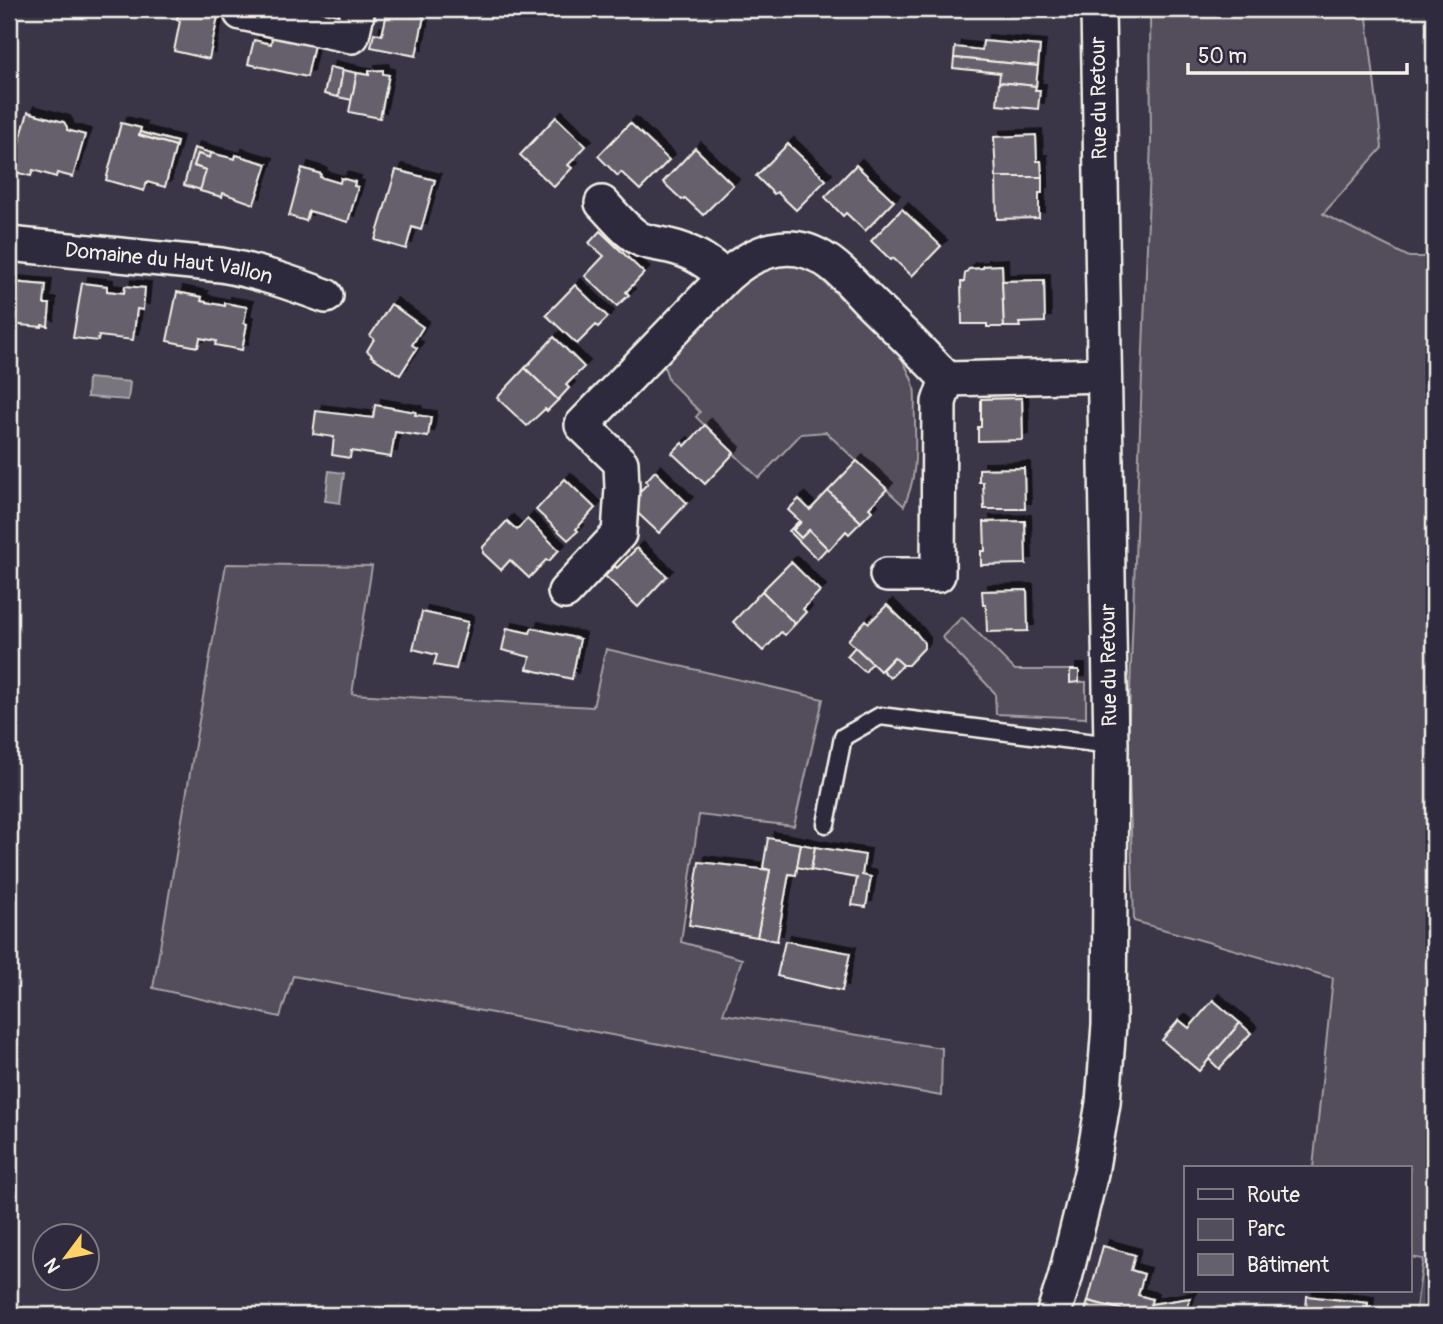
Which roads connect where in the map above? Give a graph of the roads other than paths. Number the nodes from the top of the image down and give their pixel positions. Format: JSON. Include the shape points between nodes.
{"nodes":[{"id":1,"x":358,"y":9,"type":"edge"},
{"id":2,"x":1098,"y":9,"type":"edge"},
{"id":3,"x":241,"y":13,"type":"dead end"},
{"id":4,"x":602,"y":203,"type":"dead end"},
{"id":5,"x":9,"y":244,"type":"edge"},
{"id":6,"x":725,"y":277,"type":"junction"},
{"id":7,"x":326,"y":296,"type":"dead end"},
{"id":8,"x":1104,"y":374,"type":"junction"},
{"id":9,"x":947,"y":379,"type":"junction"},
{"id":10,"x":887,"y":575,"type":"dead end"},
{"id":11,"x":565,"y":592,"type":"dead end"},
{"id":12,"x":1111,"y":745,"type":"junction"},
{"id":13,"x":826,"y":824,"type":"dead end"},
{"id":14,"x":1054,"y":1315,"type":"edge"}],
"edges":[{"from":1,"to":3,"type":"street","via":[[352,36]]},
{"from":2,"to":8,"type":"street","name":"Rue du Retour"},
{"from":4,"to":6,"type":"street","via":[[642,240],[698,256]]},
{"from":5,"to":7,"type":"street","name":"Domaine du Haut Vallon","via":[[248,270]]},
{"from":6,"to":9,"type":"street","via":[[762,252],[787,247],[816,254],[829,261]]},
{"from":6,"to":11,"type":"street","via":[[582,425],[621,463],[619,534]]},
{"from":8,"to":9,"type":"street"},
{"from":8,"to":12,"type":"street","name":"Rue du Retour"},
{"from":9,"to":10,"type":"street","via":[[939,402],[938,575]]},
{"from":12,"to":13,"type":"lane","via":[[880,716],[843,737]]},
{"from":12,"to":14,"type":"street","name":"Rue du Retour","via":[[1109,1025],[1103,1104],[1084,1206]]}]}
